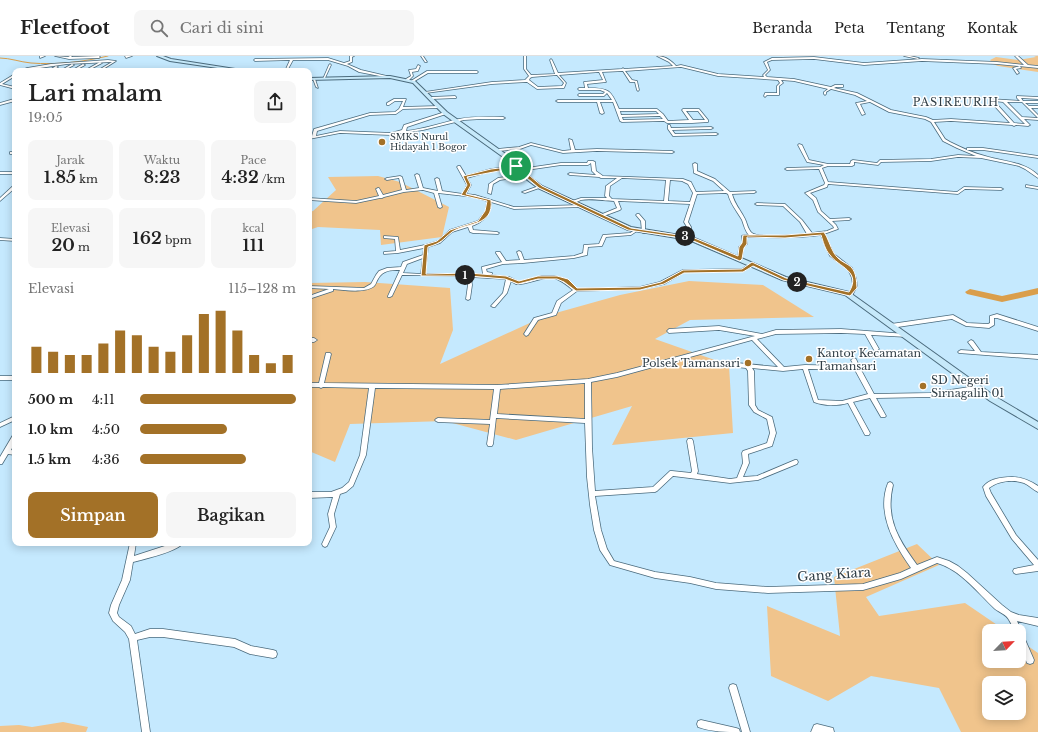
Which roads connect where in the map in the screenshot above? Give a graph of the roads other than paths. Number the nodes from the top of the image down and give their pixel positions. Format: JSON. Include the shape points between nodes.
{"nodes":[{"id":1,"x":57,"y":56,"type":"edge"},
{"id":2,"x":131,"y":56,"type":"edge"},
{"id":3,"x":159,"y":56,"type":"edge"},
{"id":4,"x":353,"y":56,"type":"edge"},
{"id":5,"x":422,"y":56,"type":"edge"},
{"id":6,"x":525,"y":56,"type":"edge"},
{"id":7,"x":658,"y":56,"type":"edge"},
{"id":8,"x":905,"y":56,"type":"edge"},
{"id":9,"x":1016,"y":56,"type":"edge"},
{"id":10,"x":70,"y":57,"type":"edge"},
{"id":11,"x":99,"y":57,"type":"edge"},
{"id":12,"x":126,"y":57,"type":"edge"},
{"id":13,"x":292,"y":59,"type":"junction"},
{"id":14,"x":104,"y":60,"type":"junction"},
{"id":15,"x":255,"y":60,"type":"dead end"},
{"id":16,"x":551,"y":60,"type":"dead end"},
{"id":17,"x":926,"y":60,"type":"junction"},
{"id":18,"x":426,"y":61,"type":"dead end"},
{"id":19,"x":88,"y":63,"type":"junction"},
{"id":20,"x":61,"y":64,"type":"junction"},
{"id":21,"x":73,"y":64,"type":"junction"},
{"id":22,"x":344,"y":64,"type":"junction"},
{"id":23,"x":330,"y":65,"type":"dead end"},
{"id":24,"x":419,"y":66,"type":"dead end"},
{"id":25,"x":675,"y":66,"type":"junction"},
{"id":26,"x":1026,"y":66,"type":"junction"},
{"id":27,"x":43,"y":67,"type":"joint"},
{"id":28,"x":1038,"y":67,"type":"edge"},
{"id":29,"x":26,"y":68,"type":"edge"},
{"id":30,"x":54,"y":68,"type":"edge"},
{"id":31,"x":66,"y":68,"type":"edge"},
{"id":32,"x":78,"y":68,"type":"edge"},
{"id":33,"x":90,"y":68,"type":"edge"},
{"id":34,"x":103,"y":68,"type":"edge"},
{"id":35,"x":225,"y":68,"type":"edge"},
{"id":36,"x":288,"y":68,"type":"edge"},
{"id":37,"x":623,"y":69,"type":"junction"},
{"id":38,"x":600,"y":71,"type":"junction"},
{"id":39,"x":477,"y":72,"type":"dead end"},
{"id":40,"x":1018,"y":73,"type":"dead end"},
{"id":41,"x":557,"y":74,"type":"junction"},
{"id":42,"x":12,"y":76,"type":"edge"},
{"id":43,"x":530,"y":76,"type":"junction"},
{"id":44,"x":390,"y":77,"type":"junction"},
{"id":45,"x":324,"y":78,"type":"junction"},
{"id":46,"x":766,"y":78,"type":"junction"},
{"id":47,"x":312,"y":79,"type":"edge"},
{"id":48,"x":779,"y":79,"type":"junction"},
{"id":49,"x":312,"y":80,"type":"edge"},
{"id":50,"x":410,"y":80,"type":"junction"},
{"id":51,"x":528,"y":81,"type":"junction"},
{"id":52,"x":799,"y":81,"type":"junction"},
{"id":53,"x":834,"y":81,"type":"dead end"},
{"id":54,"x":835,"y":86,"type":"junction"},
{"id":55,"x":842,"y":86,"type":"dead end"},
{"id":56,"x":317,"y":87,"type":"dead end"},
{"id":57,"x":802,"y":87,"type":"dead end"},
{"id":58,"x":12,"y":88,"type":"edge"},
{"id":59,"x":579,"y":89,"type":"dead end"},
{"id":60,"x":587,"y":89,"type":"junction"},
{"id":61,"x":829,"y":89,"type":"junction"},
{"id":62,"x":638,"y":90,"type":"dead end"},
{"id":63,"x":426,"y":92,"type":"junction"},
{"id":64,"x":606,"y":93,"type":"junction"},
{"id":65,"x":825,"y":94,"type":"dead end"},
{"id":66,"x":579,"y":95,"type":"dead end"},
{"id":67,"x":765,"y":96,"type":"dead end"},
{"id":68,"x":455,"y":97,"type":"dead end"},
{"id":69,"x":432,"y":98,"type":"junction"},
{"id":70,"x":1038,"y":98,"type":"edge"},
{"id":71,"x":1004,"y":100,"type":"junction"},
{"id":72,"x":12,"y":101,"type":"edge"},
{"id":73,"x":558,"y":101,"type":"dead end"},
{"id":74,"x":598,"y":101,"type":"junction"},
{"id":75,"x":614,"y":101,"type":"junction"},
{"id":76,"x":871,"y":101,"type":"junction"},
{"id":77,"x":1023,"y":102,"type":"junction"},
{"id":78,"x":1038,"y":102,"type":"edge"},
{"id":79,"x":0,"y":104,"type":"edge"},
{"id":80,"x":388,"y":104,"type":"dead end"},
{"id":81,"x":439,"y":107,"type":"junction"},
{"id":82,"x":1028,"y":107,"type":"junction"},
{"id":83,"x":1038,"y":107,"type":"edge"},
{"id":84,"x":400,"y":109,"type":"junction"},
{"id":85,"x":618,"y":110,"type":"junction"},
{"id":86,"x":1002,"y":112,"type":"junction"},
{"id":87,"x":1033,"y":112,"type":"junction"},
{"id":88,"x":1038,"y":112,"type":"edge"},
{"id":89,"x":445,"y":113,"type":"junction"},
{"id":90,"x":602,"y":113,"type":"dead end"},
{"id":91,"x":1016,"y":113,"type":"junction"},
{"id":92,"x":863,"y":114,"type":"dead end"},
{"id":93,"x":662,"y":115,"type":"junction"},
{"id":94,"x":620,"y":116,"type":"junction"},
{"id":95,"x":503,"y":118,"type":"dead end"},
{"id":96,"x":1021,"y":118,"type":"junction"},
{"id":97,"x":1038,"y":118,"type":"edge"},
{"id":98,"x":454,"y":121,"type":"junction"},
{"id":99,"x":666,"y":121,"type":"junction"},
{"id":100,"x":932,"y":121,"type":"junction"},
{"id":101,"x":692,"y":122,"type":"junction"},
{"id":102,"x":1014,"y":124,"type":"junction"},
{"id":103,"x":711,"y":128,"type":"dead end"},
{"id":104,"x":387,"y":129,"type":"dead end"},
{"id":105,"x":670,"y":129,"type":"junction"},
{"id":106,"x":398,"y":133,"type":"junction"},
{"id":107,"x":385,"y":134,"type":"junction"},
{"id":108,"x":716,"y":134,"type":"dead end"},
{"id":109,"x":314,"y":137,"type":"joint"},
{"id":110,"x":570,"y":140,"type":"dead end"},
{"id":111,"x":800,"y":146,"type":"dead end"},
{"id":112,"x":498,"y":150,"type":"junction"},
{"id":113,"x":966,"y":150,"type":"junction"},
{"id":114,"x":573,"y":151,"type":"junction"},
{"id":115,"x":672,"y":152,"type":"dead end"},
{"id":116,"x":985,"y":157,"type":"junction"},
{"id":117,"x":1038,"y":157,"type":"edge"},
{"id":118,"x":695,"y":164,"type":"dead end"},
{"id":119,"x":828,"y":165,"type":"junction"},
{"id":120,"x":459,"y":166,"type":"dead end"},
{"id":121,"x":820,"y":168,"type":"junction"},
{"id":122,"x":787,"y":169,"type":"dead end"},
{"id":123,"x":520,"y":170,"type":"junction"},
{"id":124,"x":0,"y":173,"type":"edge"},
{"id":125,"x":12,"y":173,"type":"edge"},
{"id":126,"x":570,"y":174,"type":"dead end"},
{"id":127,"x":417,"y":175,"type":"dead end"},
{"id":128,"x":601,"y":176,"type":"junction"},
{"id":129,"x":465,"y":177,"type":"junction"},
{"id":130,"x":619,"y":177,"type":"junction"},
{"id":131,"x":1038,"y":177,"type":"edge"},
{"id":132,"x":387,"y":179,"type":"dead end"},
{"id":133,"x":437,"y":179,"type":"dead end"},
{"id":134,"x":668,"y":179,"type":"junction"},
{"id":135,"x":827,"y":183,"type":"junction"},
{"id":136,"x":1027,"y":186,"type":"dead end"},
{"id":137,"x":540,"y":187,"type":"junction"},
{"id":138,"x":1038,"y":188,"type":"edge"},
{"id":139,"x":12,"y":189,"type":"edge"},
{"id":140,"x":378,"y":189,"type":"dead end"},
{"id":141,"x":421,"y":189,"type":"junction"},
{"id":142,"x":1001,"y":189,"type":"dead end"},
{"id":143,"x":404,"y":191,"type":"junction"},
{"id":144,"x":438,"y":192,"type":"junction"},
{"id":145,"x":524,"y":192,"type":"dead end"},
{"id":146,"x":727,"y":192,"type":"junction"},
{"id":147,"x":754,"y":192,"type":"dead end"},
{"id":148,"x":490,"y":193,"type":"dead end"},
{"id":149,"x":695,"y":194,"type":"junction"},
{"id":150,"x":464,"y":195,"type":"junction"},
{"id":151,"x":382,"y":197,"type":"junction"},
{"id":152,"x":610,"y":199,"type":"junction"},
{"id":153,"x":0,"y":200,"type":"edge"},
{"id":154,"x":312,"y":200,"type":"edge"},
{"id":155,"x":489,"y":200,"type":"junction"},
{"id":156,"x":616,"y":200,"type":"junction"},
{"id":157,"x":666,"y":201,"type":"junction"},
{"id":158,"x":573,"y":202,"type":"junction"},
{"id":159,"x":692,"y":203,"type":"junction"},
{"id":160,"x":758,"y":204,"type":"dead end"},
{"id":161,"x":581,"y":206,"type":"junction"},
{"id":162,"x":440,"y":207,"type":"dead end"},
{"id":163,"x":638,"y":215,"type":"dead end"},
{"id":164,"x":601,"y":216,"type":"junction"},
{"id":165,"x":849,"y":219,"type":"dead end"},
{"id":166,"x":830,"y":220,"type":"junction"},
{"id":167,"x":470,"y":226,"type":"junction"},
{"id":168,"x":635,"y":231,"type":"junction"},
{"id":169,"x":644,"y":232,"type":"junction"},
{"id":170,"x":497,"y":233,"type":"dead end"},
{"id":171,"x":822,"y":233,"type":"junction"},
{"id":172,"x":810,"y":234,"type":"junction"},
{"id":173,"x":752,"y":236,"type":"junction"},
{"id":174,"x":385,"y":237,"type":"dead end"},
{"id":175,"x":0,"y":238,"type":"edge"},
{"id":176,"x":690,"y":238,"type":"junction"},
{"id":177,"x":12,"y":240,"type":"edge"},
{"id":178,"x":426,"y":246,"type":"junction"},
{"id":179,"x":406,"y":251,"type":"junction"},
{"id":180,"x":398,"y":252,"type":"junction"},
{"id":181,"x":519,"y":252,"type":"dead end"},
{"id":182,"x":386,"y":253,"type":"dead end"},
{"id":183,"x":498,"y":253,"type":"dead end"},
{"id":184,"x":424,"y":256,"type":"junction"},
{"id":185,"x":740,"y":259,"type":"junction"},
{"id":186,"x":523,"y":262,"type":"junction"},
{"id":187,"x":505,"y":263,"type":"junction"},
{"id":188,"x":752,"y":264,"type":"junction"},
{"id":189,"x":404,"y":265,"type":"junction"},
{"id":190,"x":401,"y":274,"type":"junction"},
{"id":191,"x":423,"y":275,"type":"junction"},
{"id":192,"x":469,"y":275,"type":"junction"},
{"id":193,"x":494,"y":277,"type":"junction"},
{"id":194,"x":509,"y":278,"type":"junction"},
{"id":195,"x":312,"y":287,"type":"edge"},
{"id":196,"x":335,"y":289,"type":"junction"},
{"id":197,"x":576,"y":290,"type":"junction"},
{"id":198,"x":850,"y":295,"type":"junction"},
{"id":199,"x":390,"y":296,"type":"dead end"},
{"id":200,"x":312,"y":297,"type":"edge"},
{"id":201,"x":468,"y":299,"type":"dead end"},
{"id":202,"x":493,"y":306,"type":"dead end"},
{"id":203,"x":891,"y":326,"type":"junction"},
{"id":204,"x":1038,"y":329,"type":"edge"},
{"id":205,"x":669,"y":331,"type":"dead end"},
{"id":206,"x":911,"y":331,"type":"dead end"},
{"id":207,"x":867,"y":333,"type":"junction"},
{"id":208,"x":526,"y":334,"type":"dead end"},
{"id":209,"x":905,"y":335,"type":"junction"},
{"id":210,"x":763,"y":336,"type":"junction"},
{"id":211,"x":754,"y":339,"type":"junction"},
{"id":212,"x":971,"y":342,"type":"dead end"},
{"id":213,"x":876,"y":349,"type":"dead end"},
{"id":214,"x":961,"y":352,"type":"dead end"},
{"id":215,"x":979,"y":353,"type":"junction"},
{"id":216,"x":328,"y":354,"type":"dead end"},
{"id":217,"x":1038,"y":358,"type":"edge"},
{"id":218,"x":854,"y":360,"type":"dead end"},
{"id":219,"x":727,"y":364,"type":"dead end"},
{"id":220,"x":748,"y":366,"type":"junction"},
{"id":221,"x":805,"y":367,"type":"junction"},
{"id":222,"x":857,"y":368,"type":"junction"},
{"id":223,"x":784,"y":369,"type":"junction"},
{"id":224,"x":0,"y":378,"type":"edge"},
{"id":225,"x":12,"y":378,"type":"edge"},
{"id":226,"x":588,"y":381,"type":"junction"},
{"id":227,"x":312,"y":385,"type":"edge"},
{"id":228,"x":321,"y":386,"type":"junction"},
{"id":229,"x":372,"y":387,"type":"junction"},
{"id":230,"x":497,"y":387,"type":"junction"},
{"id":231,"x":976,"y":388,"type":"junction"},
{"id":232,"x":871,"y":396,"type":"junction"},
{"id":233,"x":850,"y":401,"type":"junction"},
{"id":234,"x":883,"y":416,"type":"dead end"},
{"id":235,"x":12,"y":419,"type":"edge"},
{"id":236,"x":493,"y":419,"type":"junction"},
{"id":237,"x":438,"y":420,"type":"dead end"},
{"id":238,"x":588,"y":421,"type":"junction"},
{"id":239,"x":0,"y":425,"type":"edge"},
{"id":240,"x":1038,"y":426,"type":"edge"},
{"id":241,"x":868,"y":433,"type":"dead end"},
{"id":242,"x":690,"y":441,"type":"dead end"},
{"id":243,"x":12,"y":443,"type":"edge"},
{"id":244,"x":490,"y":444,"type":"dead end"},
{"id":245,"x":7,"y":452,"type":"junction"},
{"id":246,"x":12,"y":453,"type":"edge"},
{"id":247,"x":0,"y":462,"type":"edge"},
{"id":248,"x":796,"y":462,"type":"dead end"},
{"id":249,"x":694,"y":476,"type":"junction"},
{"id":250,"x":739,"y":480,"type":"junction"},
{"id":251,"x":890,"y":485,"type":"dead end"},
{"id":252,"x":1038,"y":489,"type":"edge"},
{"id":253,"x":337,"y":493,"type":"junction"},
{"id":254,"x":592,"y":494,"type":"junction"},
{"id":255,"x":312,"y":495,"type":"edge"},
{"id":256,"x":324,"y":544,"type":"dead end"},
{"id":257,"x":132,"y":546,"type":"edge"},
{"id":258,"x":175,"y":546,"type":"edge"},
{"id":259,"x":130,"y":560,"type":"junction"},
{"id":260,"x":1038,"y":565,"type":"edge"},
{"id":261,"x":1038,"y":568,"type":"edge"},
{"id":262,"x":916,"y":569,"type":"junction"},
{"id":263,"x":1016,"y":571,"type":"dead end"},
{"id":264,"x":1011,"y":615,"type":"junction"},
{"id":265,"x":1038,"y":622,"type":"edge"},
{"id":266,"x":1015,"y":624,"type":"edge"},
{"id":267,"x":133,"y":638,"type":"junction"},
{"id":268,"x":1026,"y":651,"type":"edge"},
{"id":269,"x":273,"y":654,"type":"dead end"},
{"id":270,"x":1030,"y":660,"type":"dead end"},
{"id":271,"x":732,"y":688,"type":"dead end"},
{"id":272,"x":701,"y":724,"type":"dead end"},
{"id":273,"x":830,"y":731,"type":"dead end"},
{"id":274,"x":146,"y":732,"type":"edge"},
{"id":275,"x":736,"y":732,"type":"edge"},
{"id":276,"x":746,"y":732,"type":"edge"},
{"id":277,"x":815,"y":732,"type":"edge"}],
"edges":[{"from":1,"to":10,"type":"street"},
{"from":2,"to":12,"type":"street"},
{"from":3,"to":35,"type":"main road"},
{"from":4,"to":22,"type":"street","via":[[351,61]]},
{"from":5,"to":18,"type":"street"},
{"from":6,"to":43,"type":"street","via":[[525,69]]},
{"from":7,"to":25,"type":"street"},
{"from":8,"to":17,"type":"street"},
{"from":9,"to":26,"type":"street"},
{"from":10,"to":11,"type":"street"},
{"from":13,"to":15,"type":"street"},
{"from":13,"to":22,"type":"street","via":[[325,59]]},
{"from":13,"to":36,"type":"street"},
{"from":14,"to":19,"type":"street"},
{"from":14,"to":33,"type":"street"},
{"from":14,"to":34,"type":"street","via":[[115,61]]},
{"from":16,"to":41,"type":"street"},
{"from":17,"to":26,"type":"street"},
{"from":17,"to":46,"type":"street","via":[[864,64],[818,58],[772,59],[765,62],[769,70],[764,75]]},
{"from":19,"to":21,"type":"street"},
{"from":19,"to":32,"type":"street"},
{"from":20,"to":21,"type":"street"},
{"from":20,"to":27,"type":"street"},
{"from":20,"to":30,"type":"street"},
{"from":21,"to":31,"type":"street"},
{"from":22,"to":44,"type":"street","via":[[360,71]]},
{"from":23,"to":45,"type":"street"},
{"from":24,"to":50,"type":"street","via":[[417,70],[410,71]]},
{"from":25,"to":37,"type":"street"},
{"from":25,"to":46,"type":"street","via":[[718,76]]},
{"from":26,"to":28,"type":"street"},
{"from":26,"to":40,"type":"street","via":[[1014,68]]},
{"from":27,"to":29,"type":"street"},
{"from":37,"to":38,"type":"street"},
{"from":37,"to":62,"type":"street","via":[[631,81],[636,81]]},
{"from":38,"to":41,"type":"street"},
{"from":38,"to":60,"type":"street","via":[[605,81],[584,83]]},
{"from":39,"to":50,"type":"street","via":[[427,72]]},
{"from":41,"to":43,"type":"street"},
{"from":41,"to":51,"type":"street","via":[[566,84],[563,88],[537,88]]},
{"from":42,"to":58,"type":"street","via":[[0,84]]},
{"from":43,"to":51,"type":"street"},
{"from":44,"to":45,"type":"main road"},
{"from":44,"to":50,"type":"main road"},
{"from":45,"to":47,"type":"main road"},
{"from":46,"to":48,"type":"street"},
{"from":48,"to":52,"type":"street"},
{"from":48,"to":67,"type":"street","via":[[782,83],[778,86],[778,94]]},
{"from":49,"to":56,"type":"street"},
{"from":50,"to":63,"type":"main road"},
{"from":51,"to":63,"type":"street"},
{"from":52,"to":57,"type":"street","via":[[798,84]]},
{"from":52,"to":61,"type":"street"},
{"from":53,"to":54,"type":"street"},
{"from":54,"to":55,"type":"street"},
{"from":54,"to":61,"type":"street"},
{"from":59,"to":60,"type":"street"},
{"from":60,"to":64,"type":"street","via":[[604,89]]},
{"from":61,"to":65,"type":"street","via":[[824,92]]},
{"from":61,"to":76,"type":"street","via":[[851,93]]},
{"from":63,"to":69,"type":"main road"},
{"from":64,"to":66,"type":"street"},
{"from":64,"to":75,"type":"street","via":[[611,94]]},
{"from":68,"to":69,"type":"street"},
{"from":69,"to":81,"type":"main road"},
{"from":70,"to":77,"type":"street","via":[[1018,97]]},
{"from":71,"to":77,"type":"street"},
{"from":71,"to":86,"type":"street","via":[[990,100]]},
{"from":71,"to":91,"type":"street"},
{"from":72,"to":79,"type":"street"},
{"from":73,"to":74,"type":"street"},
{"from":74,"to":75,"type":"street"},
{"from":74,"to":90,"type":"street"},
{"from":75,"to":85,"type":"street"},
{"from":76,"to":92,"type":"street","via":[[858,103]]},
{"from":76,"to":100,"type":"street","via":[[886,110],[925,117]]},
{"from":77,"to":78,"type":"street"},
{"from":77,"to":82,"type":"street"},
{"from":80,"to":84,"type":"street","via":[[394,100],[405,100]]},
{"from":81,"to":84,"type":"street"},
{"from":81,"to":89,"type":"main road"},
{"from":82,"to":83,"type":"street"},
{"from":82,"to":87,"type":"street"},
{"from":84,"to":109,"type":"street","via":[[396,113],[370,114],[325,126],[322,130],[314,131]]},
{"from":85,"to":93,"type":"street","via":[[657,110]]},
{"from":85,"to":94,"type":"street"},
{"from":86,"to":91,"type":"street"},
{"from":86,"to":102,"type":"street"},
{"from":87,"to":88,"type":"street"},
{"from":87,"to":97,"type":"street"},
{"from":89,"to":98,"type":"main road"},
{"from":89,"to":106,"type":"street","via":[[421,119]]},
{"from":91,"to":96,"type":"street"},
{"from":93,"to":94,"type":"street"},
{"from":93,"to":99,"type":"street"},
{"from":94,"to":99,"type":"street","via":[[622,121]]},
{"from":95,"to":98,"type":"street"},
{"from":96,"to":97,"type":"street"},
{"from":96,"to":102,"type":"street","via":[[1028,125]]},
{"from":98,"to":106,"type":"street","via":[[429,126],[424,130]]},
{"from":98,"to":112,"type":"main road"},
{"from":99,"to":101,"type":"street"},
{"from":99,"to":105,"type":"street"},
{"from":100,"to":102,"type":"street"},
{"from":100,"to":113,"type":"street","via":[[944,140]]},
{"from":101,"to":101,"type":"street","via":[[684,110],[699,110],[706,121]]},
{"from":103,"to":105,"type":"street"},
{"from":104,"to":107,"type":"street"},
{"from":105,"to":108,"type":"street","via":[[674,135]]},
{"from":106,"to":107,"type":"street"},
{"from":107,"to":109,"type":"street","via":[[340,132]]},
{"from":110,"to":114,"type":"street"},
{"from":111,"to":119,"type":"street","via":[[808,161]]},
{"from":112,"to":114,"type":"street","via":[[531,144],[560,152]]},
{"from":112,"to":123,"type":"main road"},
{"from":113,"to":116,"type":"street"},
{"from":113,"to":117,"type":"street","via":[[983,149]]},
{"from":114,"to":115,"type":"street"},
{"from":116,"to":119,"type":"street","via":[[951,156],[931,160],[882,161],[878,164],[853,161],[852,165]]},
{"from":116,"to":131,"type":"street","via":[[1018,163]]},
{"from":118,"to":146,"type":"street","via":[[695,172],[714,180]]},
{"from":119,"to":121,"type":"street"},
{"from":120,"to":129,"type":"street"},
{"from":121,"to":122,"type":"street"},
{"from":121,"to":135,"type":"street"},
{"from":123,"to":128,"type":"street","via":[[571,161],[589,164],[593,162],[594,171]]},
{"from":123,"to":129,"type":"street","via":[[491,170]]},
{"from":123,"to":137,"type":"main road"},
{"from":123,"to":148,"type":"street","via":[[494,181]]},
{"from":124,"to":125,"type":"street"},
{"from":126,"to":128,"type":"street"},
{"from":127,"to":141,"type":"street"},
{"from":128,"to":130,"type":"street"},
{"from":129,"to":150,"type":"street","via":[[469,185]]},
{"from":130,"to":134,"type":"street"},
{"from":130,"to":152,"type":"street","via":[[608,185],[607,195]]},
{"from":132,"to":143,"type":"street","via":[[400,177]]},
{"from":133,"to":144,"type":"street"},
{"from":134,"to":149,"type":"street","via":[[688,182]]},
{"from":134,"to":157,"type":"street"},
{"from":135,"to":142,"type":"street","via":[[958,192],[964,188]]},
{"from":135,"to":166,"type":"street","via":[[826,186],[807,193],[815,199],[818,209]]},
{"from":136,"to":138,"type":"street"},
{"from":137,"to":145,"type":"street"},
{"from":137,"to":158,"type":"main road"},
{"from":139,"to":153,"type":"street"},
{"from":140,"to":151,"type":"street"},
{"from":141,"to":143,"type":"street"},
{"from":141,"to":144,"type":"street"},
{"from":143,"to":151,"type":"street"},
{"from":144,"to":150,"type":"street"},
{"from":144,"to":162,"type":"street"},
{"from":146,"to":147,"type":"street"},
{"from":146,"to":149,"type":"street"},
{"from":146,"to":173,"type":"street"},
{"from":149,"to":159,"type":"street"},
{"from":150,"to":155,"type":"street"},
{"from":151,"to":154,"type":"street","via":[[350,203]]},
{"from":152,"to":156,"type":"street"},
{"from":152,"to":158,"type":"street","via":[[581,199]]},
{"from":155,"to":161,"type":"street","via":[[518,208]]},
{"from":155,"to":167,"type":"street","via":[[488,211],[482,220]]},
{"from":156,"to":157,"type":"street"},
{"from":156,"to":164,"type":"street","via":[[619,209]]},
{"from":157,"to":159,"type":"street"},
{"from":158,"to":161,"type":"main road"},
{"from":159,"to":176,"type":"street","via":[[686,222]]},
{"from":160,"to":172,"type":"street","via":[[784,205]]},
{"from":161,"to":164,"type":"main road"},
{"from":163,"to":169,"type":"street","via":[[643,221]]},
{"from":164,"to":168,"type":"main road"},
{"from":165,"to":166,"type":"street"},
{"from":166,"to":171,"type":"street","via":[[836,229]]},
{"from":167,"to":170,"type":"street","via":[[473,232]]},
{"from":167,"to":178,"type":"street","via":[[449,232],[439,242]]},
{"from":168,"to":169,"type":"main road"},
{"from":168,"to":186,"type":"street","via":[[631,234],[604,236],[601,245],[585,247],[585,254]]},
{"from":169,"to":176,"type":"main road"},
{"from":171,"to":172,"type":"street"},
{"from":171,"to":198,"type":"street","via":[[832,255],[850,268],[855,286]]},
{"from":172,"to":173,"type":"street"},
{"from":173,"to":185,"type":"street","via":[[744,236],[745,244],[741,247]]},
{"from":174,"to":180,"type":"street","via":[[397,238]]},
{"from":175,"to":177,"type":"street"},
{"from":176,"to":185,"type":"main road"},
{"from":178,"to":179,"type":"street"},
{"from":178,"to":184,"type":"street"},
{"from":179,"to":180,"type":"street"},
{"from":179,"to":189,"type":"street"},
{"from":180,"to":182,"type":"street"},
{"from":181,"to":186,"type":"street"},
{"from":183,"to":187,"type":"street"},
{"from":184,"to":189,"type":"street"},
{"from":184,"to":191,"type":"street"},
{"from":185,"to":188,"type":"main road"},
{"from":186,"to":187,"type":"street"},
{"from":187,"to":193,"type":"street","via":[[484,268],[485,273]]},
{"from":188,"to":197,"type":"street","via":[[743,270],[683,271],[662,283],[640,288]]},
{"from":188,"to":198,"type":"main road","via":[[784,279]]},
{"from":189,"to":190,"type":"street"},
{"from":189,"to":196,"type":"street","via":[[380,271],[369,288]]},
{"from":190,"to":191,"type":"street"},
{"from":190,"to":199,"type":"street"},
{"from":191,"to":192,"type":"street"},
{"from":192,"to":193,"type":"street"},
{"from":192,"to":201,"type":"street"},
{"from":193,"to":194,"type":"street"},
{"from":194,"to":197,"type":"street","via":[[518,283],[538,277],[560,278]]},
{"from":194,"to":202,"type":"street","via":[[505,293]]},
{"from":195,"to":196,"type":"street"},
{"from":196,"to":200,"type":"street"},
{"from":197,"to":208,"type":"street","via":[[559,302],[554,314],[536,319]]},
{"from":198,"to":203,"type":"main road"},
{"from":203,"to":204,"type":"street","via":[[953,317],[966,324],[989,326],[992,324],[992,317],[996,316]]},
{"from":203,"to":209,"type":"main road"},
{"from":205,"to":210,"type":"street","via":[[719,328]]},
{"from":206,"to":209,"type":"street"},
{"from":207,"to":209,"type":"street"},
{"from":207,"to":210,"type":"street","via":[[798,330]]},
{"from":207,"to":213,"type":"street"},
{"from":209,"to":231,"type":"main road"},
{"from":210,"to":211,"type":"street"},
{"from":211,"to":223,"type":"street"},
{"from":211,"to":226,"type":"street"},
{"from":212,"to":215,"type":"street"},
{"from":214,"to":215,"type":"street"},
{"from":215,"to":217,"type":"street"},
{"from":216,"to":228,"type":"street"},
{"from":218,"to":222,"type":"street"},
{"from":219,"to":220,"type":"street"},
{"from":220,"to":223,"type":"street"},
{"from":220,"to":250,"type":"street","via":[[751,371],[752,405],[756,411],[770,418],[773,433],[770,444],[745,453],[746,463]]},
{"from":221,"to":222,"type":"street"},
{"from":221,"to":223,"type":"street"},
{"from":221,"to":233,"type":"street","via":[[816,402]]},
{"from":222,"to":232,"type":"street"},
{"from":224,"to":225,"type":"street"},
{"from":226,"to":230,"type":"street"},
{"from":226,"to":238,"type":"street"},
{"from":227,"to":228,"type":"street"},
{"from":228,"to":229,"type":"street"},
{"from":229,"to":230,"type":"street"},
{"from":229,"to":253,"type":"street","via":[[361,461],[348,487]]},
{"from":230,"to":236,"type":"street"},
{"from":231,"to":232,"type":"street","via":[[930,395]]},
{"from":231,"to":240,"type":"main road"},
{"from":232,"to":233,"type":"street"},
{"from":232,"to":234,"type":"street"},
{"from":233,"to":241,"type":"street"},
{"from":235,"to":239,"type":"street"},
{"from":236,"to":237,"type":"street"},
{"from":236,"to":238,"type":"street"},
{"from":236,"to":244,"type":"street"},
{"from":238,"to":254,"type":"street"},
{"from":242,"to":249,"type":"street"},
{"from":243,"to":245,"type":"street"},
{"from":245,"to":246,"type":"street"},
{"from":245,"to":247,"type":"street"},
{"from":248,"to":250,"type":"street","via":[[758,478]]},
{"from":249,"to":250,"type":"street","via":[[726,481]]},
{"from":249,"to":254,"type":"street","via":[[672,473],[655,489]]},
{"from":251,"to":262,"type":"street","via":[[887,499],[892,531]]},
{"from":252,"to":260,"type":"street","via":[[1016,479],[992,482],[986,487],[1010,531]]},
{"from":253,"to":255,"type":"street"},
{"from":253,"to":256,"type":"street","via":[[331,514],[333,527]]},
{"from":254,"to":262,"type":"street","name":"Gang Kiara","via":[[593,513],[607,557],[612,563],[655,575],[728,587],[768,590],[863,587]]},
{"from":257,"to":259,"type":"street"},
{"from":258,"to":259,"type":"street"},
{"from":259,"to":267,"type":"street","via":[[126,580],[113,613],[116,619],[128,628]]},
{"from":261,"to":263,"type":"street"},
{"from":262,"to":264,"type":"street","name":"Gang Kiara","via":[[937,560],[949,563],[989,600]]},
{"from":264,"to":265,"type":"street","name":"Gang Kiara"},
{"from":264,"to":266,"type":"street"},
{"from":267,"to":269,"type":"street","via":[[150,633],[163,633],[235,643],[250,650]]},
{"from":267,"to":274,"type":"street"},
{"from":268,"to":270,"type":"street"},
{"from":271,"to":276,"type":"street"},
{"from":272,"to":275,"type":"street"},
{"from":273,"to":277,"type":"street","via":[[817,728]]}]}
